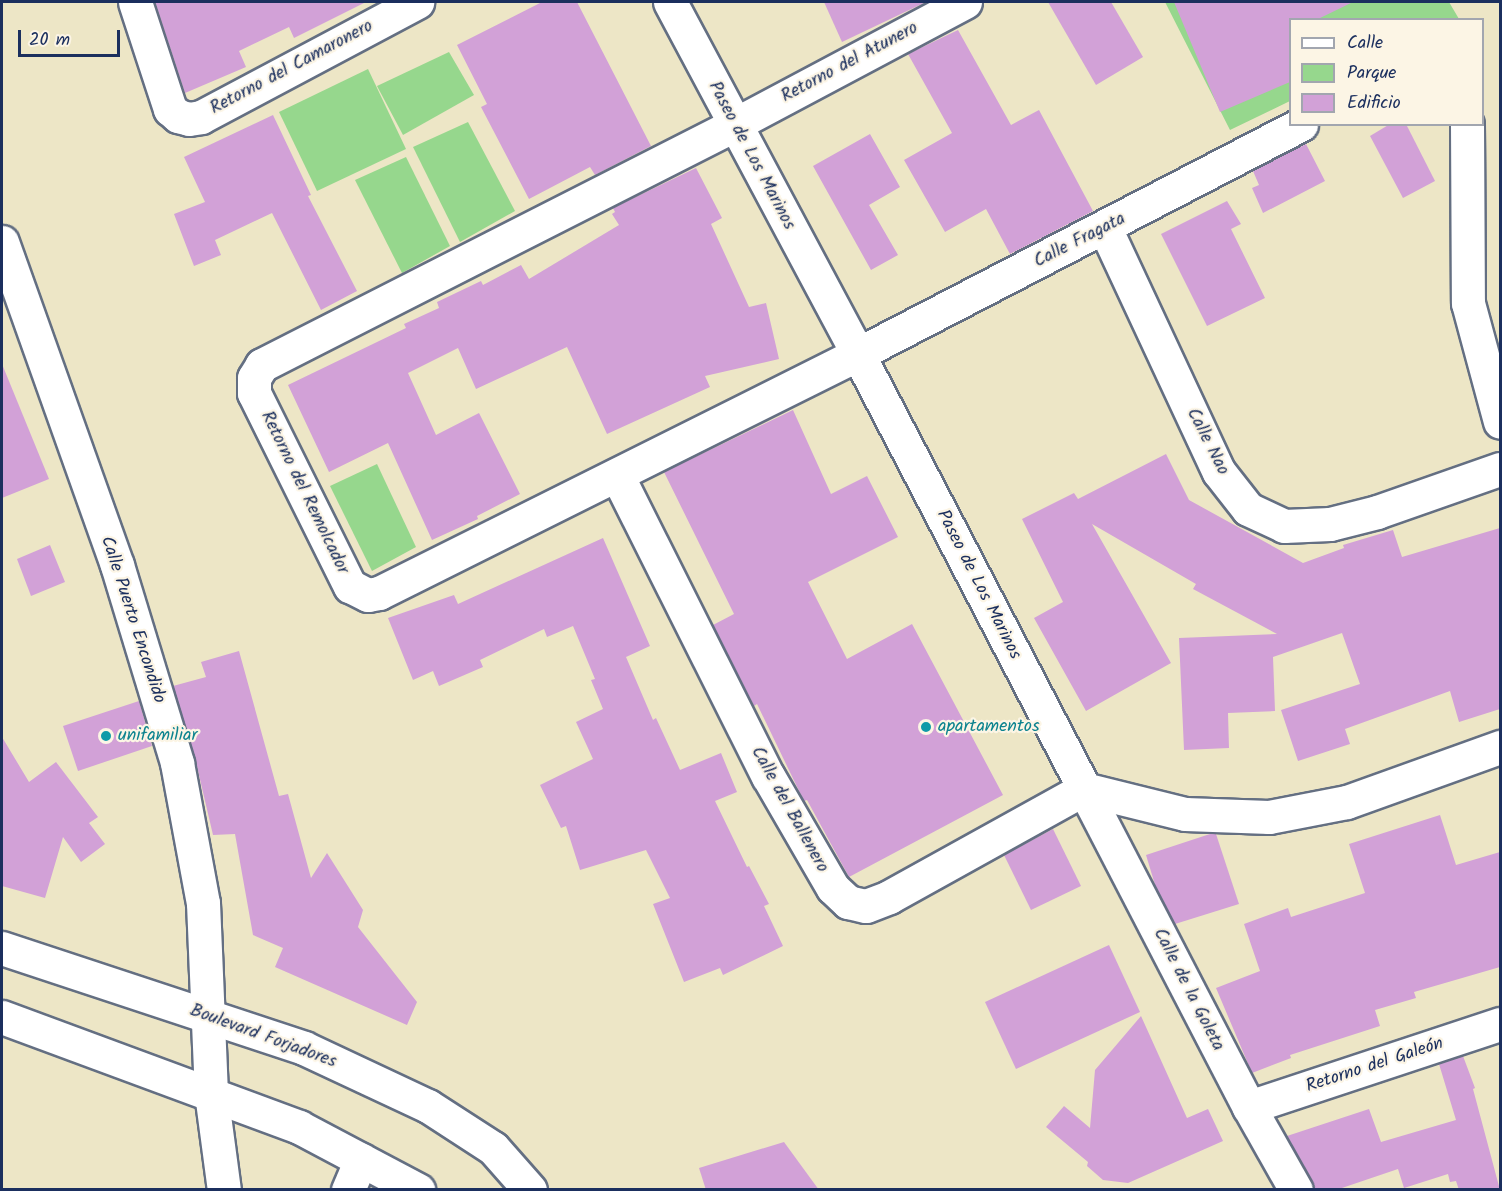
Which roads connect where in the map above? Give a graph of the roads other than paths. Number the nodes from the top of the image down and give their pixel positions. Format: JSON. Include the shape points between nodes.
{"nodes":[{"id":1,"x":135,"y":2,"type":"edge"},
{"id":2,"x":417,"y":2,"type":"edge"},
{"id":3,"x":670,"y":2,"type":"edge"},
{"id":4,"x":966,"y":2,"type":"edge"},
{"id":5,"x":734,"y":125,"type":"junction"},
{"id":6,"x":1296,"y":126,"type":"edge"},
{"id":7,"x":1467,"y":126,"type":"edge"},
{"id":8,"x":1105,"y":228,"type":"junction"},
{"id":9,"x":2,"y":242,"type":"edge"},
{"id":10,"x":858,"y":354,"type":"junction"},
{"id":11,"x":1500,"y":422,"type":"edge"},
{"id":12,"x":1500,"y":470,"type":"edge"},
{"id":13,"x":617,"y":475,"type":"junction"},
{"id":14,"x":1500,"y":747,"type":"edge"},
{"id":15,"x":1084,"y":789,"type":"junction"},
{"id":16,"x":2,"y":948,"type":"edge"},
{"id":17,"x":2,"y":1017,"type":"edge"},
{"id":18,"x":208,"y":1017,"type":"junction"},
{"id":19,"x":1500,"y":1024,"type":"edge"},
{"id":20,"x":212,"y":1093,"type":"junction"},
{"id":21,"x":1249,"y":1107,"type":"junction"},
{"id":22,"x":362,"y":1160,"type":"junction"},
{"id":23,"x":224,"y":1190,"type":"edge"},
{"id":24,"x":348,"y":1190,"type":"edge"},
{"id":25,"x":418,"y":1190,"type":"edge"},
{"id":26,"x":530,"y":1190,"type":"edge"},
{"id":27,"x":1296,"y":1190,"type":"edge"}],
"edges":[{"from":1,"to":2,"type":"street","name":"Retorno del Camaronero","via":[[170,109],[189,119],[201,117]]},
{"from":3,"to":5,"type":"street","name":"Paseo de Los Marinos"},
{"from":4,"to":5,"type":"street","name":"Retorno del Atunero"},
{"from":5,"to":10,"type":"street","name":"Paseo de Los Marinos"},
{"from":5,"to":13,"type":"street","name":"Retorno del Remolcador","via":[[262,365],[254,378],[254,393],[350,586],[368,595]]},
{"from":6,"to":8,"type":"street","name":"Calle Fragata"},
{"from":7,"to":11,"type":"street","via":[[1468,303]]},
{"from":8,"to":10,"type":"street","name":"Calle Fragata"},
{"from":8,"to":12,"type":"street","name":"Calle Nao","via":[[1219,472],[1248,509],[1284,526],[1330,524]]},
{"from":9,"to":18,"type":"street","name":"Calle Puerto Encondido","via":[[117,565],[177,764],[203,903]]},
{"from":10,"to":13,"type":"street","name":"Retorno del Remolcador"},
{"from":10,"to":15,"type":"street","name":"Paseo de Los Marinos"},
{"from":13,"to":15,"type":"street","name":"Calle del Ballenero","via":[[768,776],[833,888],[849,902],[866,906],[889,897]]},
{"from":14,"to":15,"type":"street","via":[[1347,802],[1269,817],[1185,814]]},
{"from":15,"to":21,"type":"street","name":"Calle de la Goleta"},
{"from":16,"to":18,"type":"street","name":"Boulevard Forjadores"},
{"from":17,"to":20,"type":"street"},
{"from":18,"to":20,"type":"street","name":"Calle Puerto Encondido"},
{"from":18,"to":26,"type":"street","name":"Boulevard Forjadores","via":[[304,1048],[429,1106],[493,1148]]},
{"from":19,"to":21,"type":"street","name":"Retorno del Galeón"},
{"from":20,"to":22,"type":"street","via":[[300,1127]]},
{"from":20,"to":23,"type":"street","name":"Calle Puerto Encondido"},
{"from":21,"to":27,"type":"street","name":"Calle de la Goleta"},
{"from":22,"to":24,"type":"street"},
{"from":22,"to":25,"type":"street"}]}
